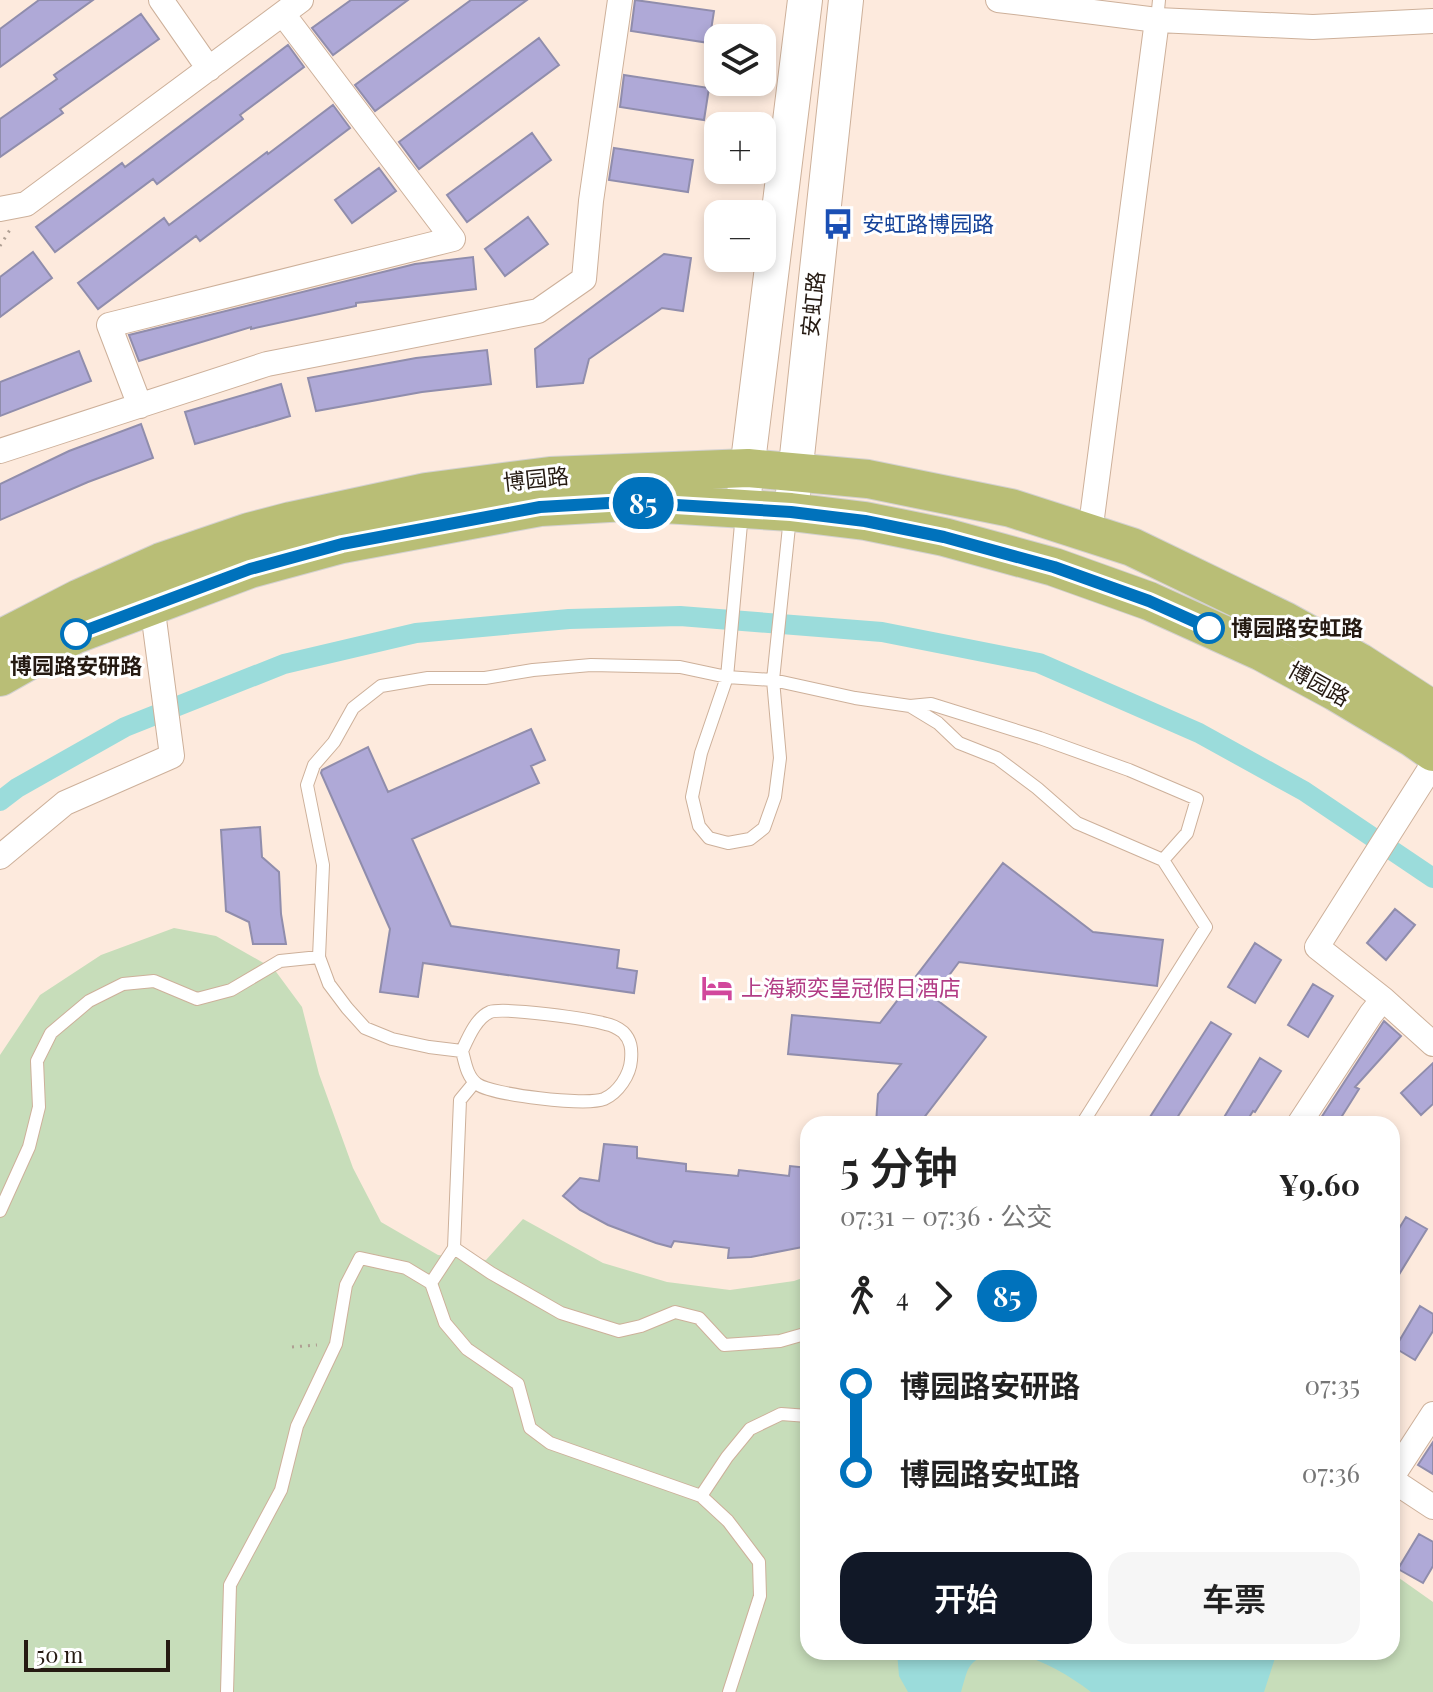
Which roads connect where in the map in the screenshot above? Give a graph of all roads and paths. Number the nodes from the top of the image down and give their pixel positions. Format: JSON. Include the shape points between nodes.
{"nodes":[{"id":1,"x":161,"y":0,"type":"edge"},
{"id":2,"x":620,"y":0,"type":"edge"},
{"id":3,"x":805,"y":0,"type":"edge"},
{"id":4,"x":846,"y":0,"type":"edge"},
{"id":5,"x":998,"y":0,"type":"edge"},
{"id":6,"x":292,"y":7,"type":"edge"},
{"id":7,"x":1158,"y":10,"type":"edge"},
{"id":8,"x":1433,"y":21,"type":"edge"},
{"id":9,"x":209,"y":69,"type":"junction"},
{"id":10,"x":0,"y":209,"type":"edge"},
{"id":11,"x":140,"y":406,"type":"junction"},
{"id":12,"x":0,"y":451,"type":"edge"},
{"id":13,"x":748,"y":468,"type":"junction"},
{"id":14,"x":795,"y":471,"type":"junction"},
{"id":15,"x":742,"y":510,"type":"junction"},
{"id":16,"x":791,"y":512,"type":"junction"},
{"id":17,"x":1090,"y":533,"type":"junction"},
{"id":18,"x":152,"y":604,"type":"junction"},
{"id":19,"x":0,"y":639,"type":"edge"},
{"id":20,"x":0,"y":677,"type":"edge"},
{"id":21,"x":727,"y":677,"type":"junction"},
{"id":22,"x":773,"y":680,"type":"junction"},
{"id":23,"x":910,"y":706,"type":"junction"},
{"id":24,"x":1433,"y":710,"type":"edge"},
{"id":25,"x":1433,"y":752,"type":"edge"},
{"id":26,"x":1433,"y":764,"type":"edge"},
{"id":27,"x":0,"y":857,"type":"edge"},
{"id":28,"x":1163,"y":860,"type":"junction"},
{"id":29,"x":319,"y":957,"type":"junction"},
{"id":30,"x":1383,"y":999,"type":"junction"},
{"id":31,"x":1433,"y":1044,"type":"edge"},
{"id":32,"x":462,"y":1051,"type":"junction"},
{"id":33,"x":474,"y":1083,"type":"junction"},
{"id":34,"x":1087,"y":1116,"type":"edge"},
{"id":35,"x":1304,"y":1116,"type":"edge"},
{"id":36,"x":0,"y":1211,"type":"edge"},
{"id":37,"x":454,"y":1248,"type":"junction"},
{"id":38,"x":431,"y":1283,"type":"junction"},
{"id":39,"x":800,"y":1335,"type":"edge"},
{"id":40,"x":336,"y":1344,"type":"junction"},
{"id":41,"x":292,"y":1347,"type":"dead end"},
{"id":42,"x":1433,"y":1414,"type":"edge"},
{"id":43,"x":800,"y":1415,"type":"edge"},
{"id":44,"x":1400,"y":1466,"type":"edge"},
{"id":45,"x":1400,"y":1484,"type":"edge"},
{"id":46,"x":701,"y":1496,"type":"junction"},
{"id":47,"x":1433,"y":1507,"type":"edge"},
{"id":48,"x":227,"y":1692,"type":"edge"},
{"id":49,"x":729,"y":1692,"type":"edge"}],
"edges":[{"from":1,"to":9,"type":"street"},
{"from":2,"to":11,"type":"street","via":[[584,279],[538,311],[267,364]]},
{"from":3,"to":13,"type":"main road","name":"安虹路"},
{"from":4,"to":14,"type":"main road","name":"安虹路"},
{"from":5,"to":7,"type":"street"},
{"from":6,"to":9,"type":"street"},
{"from":6,"to":11,"type":"street","via":[[453,239],[109,325]]},
{"from":7,"to":8,"type":"street","via":[[1313,27]]},
{"from":7,"to":17,"type":"street"},
{"from":9,"to":10,"type":"street","via":[[26,204]]},
{"from":11,"to":12,"type":"street"},
{"from":13,"to":14,"type":"main road","name":"博园路"},
{"from":13,"to":15,"type":"main road","name":"安虹路"},
{"from":13,"to":19,"type":"main road","name":"博园路","via":[[550,476],[338,510],[161,562]]},
{"from":14,"to":16,"type":"main road","name":"安虹路"},
{"from":14,"to":17,"type":"main road","name":"博园路","via":[[868,479],[1011,508]]},
{"from":15,"to":16,"type":"main road","name":"博园路"},
{"from":15,"to":18,"type":"main road","name":"博园路","via":[[626,502],[540,507],[342,544]]},
{"from":15,"to":21,"type":"lane"},
{"from":16,"to":22,"type":"lane"},
{"from":16,"to":25,"type":"main road","name":"博园路","via":[[944,537],[1054,567],[1149,601],[1262,652]]},
{"from":17,"to":24,"type":"main road","name":"博园路","via":[[1132,547],[1285,621]]},
{"from":18,"to":20,"type":"main road","name":"博园路","via":[[74,635]]},
{"from":18,"to":27,"type":"street","via":[[172,756],[65,803]]},
{"from":21,"to":22,"type":"lane"},
{"from":21,"to":22,"type":"lane","via":[[692,797],[699,826],[709,838],[728,843],[750,839],[764,828],[775,797],[780,758]]},
{"from":21,"to":29,"type":"lane","via":[[680,667],[591,665],[381,686],[353,708],[314,765],[307,785],[323,865]]},
{"from":22,"to":23,"type":"lane"},
{"from":23,"to":28,"type":"lane","via":[[959,743],[997,758],[1077,823]]},
{"from":23,"to":28,"type":"lane","via":[[931,704],[1040,738],[1197,799],[1187,833]]},
{"from":26,"to":30,"type":"street","via":[[1317,947]]},
{"from":28,"to":34,"type":"lane","via":[[1206,927]]},
{"from":29,"to":32,"type":"lane","via":[[329,984],[365,1028],[392,1039]]},
{"from":29,"to":36,"type":"lane","via":[[280,961],[231,990],[197,999],[154,981],[123,984],[89,1001],[51,1033],[37,1061],[39,1107],[29,1147]]},
{"from":30,"to":31,"type":"street"},
{"from":30,"to":35,"type":"street"},
{"from":32,"to":33,"type":"lane"},
{"from":32,"to":33,"type":"lane","via":[[490,1012],[513,1010],[607,1024],[631,1042],[623,1083],[605,1099],[538,1098]]},
{"from":33,"to":37,"type":"lane","via":[[460,1100]]},
{"from":37,"to":38,"type":"lane"},
{"from":37,"to":39,"type":"lane","via":[[561,1313],[619,1331],[675,1312],[699,1318],[724,1345]]},
{"from":38,"to":40,"type":"lane","via":[[406,1268],[360,1258],[346,1285]]},
{"from":38,"to":46,"type":"lane","via":[[445,1323],[467,1349],[518,1384],[530,1428],[550,1443]]},
{"from":40,"to":41,"type":"path"},
{"from":40,"to":48,"type":"lane","via":[[297,1426],[281,1490],[230,1585]]},
{"from":42,"to":44,"type":"street"},
{"from":43,"to":46,"type":"lane","via":[[781,1414],[750,1429]]},
{"from":45,"to":47,"type":"street"},
{"from":46,"to":49,"type":"lane","via":[[759,1562],[760,1596]]}]}
